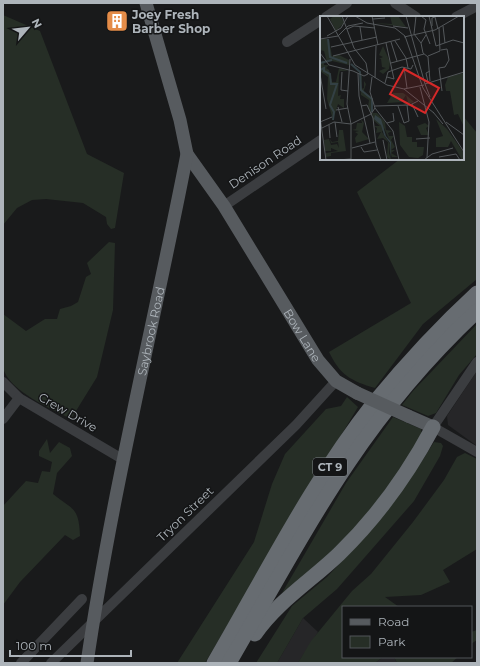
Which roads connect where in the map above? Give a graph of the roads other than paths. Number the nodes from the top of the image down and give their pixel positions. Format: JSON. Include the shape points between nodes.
{"nodes":[{"id":1,"x":146,"y":3,"type":"edge"},
{"id":2,"x":347,"y":3,"type":"edge"},
{"id":3,"x":395,"y":3,"type":"edge"},
{"id":4,"x":477,"y":6,"type":"edge"},
{"id":5,"x":328,"y":16,"type":"edge"},
{"id":6,"x":414,"y":16,"type":"edge"},
{"id":7,"x":458,"y":16,"type":"edge"},
{"id":8,"x":320,"y":21,"type":"edge"},
{"id":9,"x":287,"y":42,"type":"dead end"},
{"id":10,"x":320,"y":141,"type":"edge"},
{"id":11,"x":187,"y":154,"type":"junction"},
{"id":12,"x":224,"y":206,"type":"junction"},
{"id":13,"x":477,"y":293,"type":"edge"},
{"id":14,"x":477,"y":311,"type":"edge"},
{"id":15,"x":477,"y":362,"type":"edge"},
{"id":16,"x":3,"y":382,"type":"edge"},
{"id":17,"x":336,"y":382,"type":"junction"},
{"id":18,"x":19,"y":398,"type":"junction"},
{"id":19,"x":3,"y":419,"type":"edge"},
{"id":20,"x":433,"y":427,"type":"junction"},
{"id":21,"x":477,"y":452,"type":"edge"},
{"id":22,"x":124,"y":460,"type":"junction"},
{"id":23,"x":82,"y":599,"type":"dead end"},
{"id":24,"x":93,"y":623,"type":"junction"},
{"id":25,"x":21,"y":663,"type":"edge"},
{"id":26,"x":51,"y":663,"type":"edge"},
{"id":27,"x":87,"y":663,"type":"edge"},
{"id":28,"x":214,"y":663,"type":"edge"},
{"id":29,"x":229,"y":663,"type":"edge"},
{"id":30,"x":236,"y":663,"type":"edge"}],
"edges":[{"from":1,"to":11,"type":"main road","name":"Saybrook Road","via":[[180,120]]},
{"from":2,"to":5,"type":"street"},
{"from":3,"to":6,"type":"street"},
{"from":4,"to":7,"type":"street"},
{"from":8,"to":9,"type":"street"},
{"from":10,"to":12,"type":"street","name":"Denison Road"},
{"from":11,"to":12,"type":"main road","name":"Bow Lane"},
{"from":11,"to":22,"type":"main road","name":"Saybrook Road"},
{"from":12,"to":17,"type":"main road","name":"Bow Lane","via":[[318,360]]},
{"from":13,"to":28,"type":"highway","number":"CT 9","via":[[415,355],[356,428],[304,508]]},
{"from":14,"to":29,"type":"highway","number":"CT 9","via":[[424,364],[353,456]]},
{"from":15,"to":20,"type":"street"},
{"from":16,"to":18,"type":"street","name":"Crew Drive"},
{"from":17,"to":20,"type":"main road","name":"Bow Lane","bridge":true},
{"from":17,"to":24,"type":"street","name":"Tryon Street","via":[[296,425]]},
{"from":18,"to":19,"type":"street"},
{"from":18,"to":22,"type":"street","name":"Crew Drive"},
{"from":20,"to":21,"type":"street","name":"Bow Lane"},
{"from":20,"to":30,"type":"highway","via":[[407,471],[374,516],[331,561],[266,620]]},
{"from":22,"to":24,"type":"main road","name":"Saybrook Road"},
{"from":23,"to":25,"type":"street"},
{"from":24,"to":26,"type":"street","name":"Tryon Street"},
{"from":24,"to":27,"type":"main road","name":"Saybrook Road"}]}
